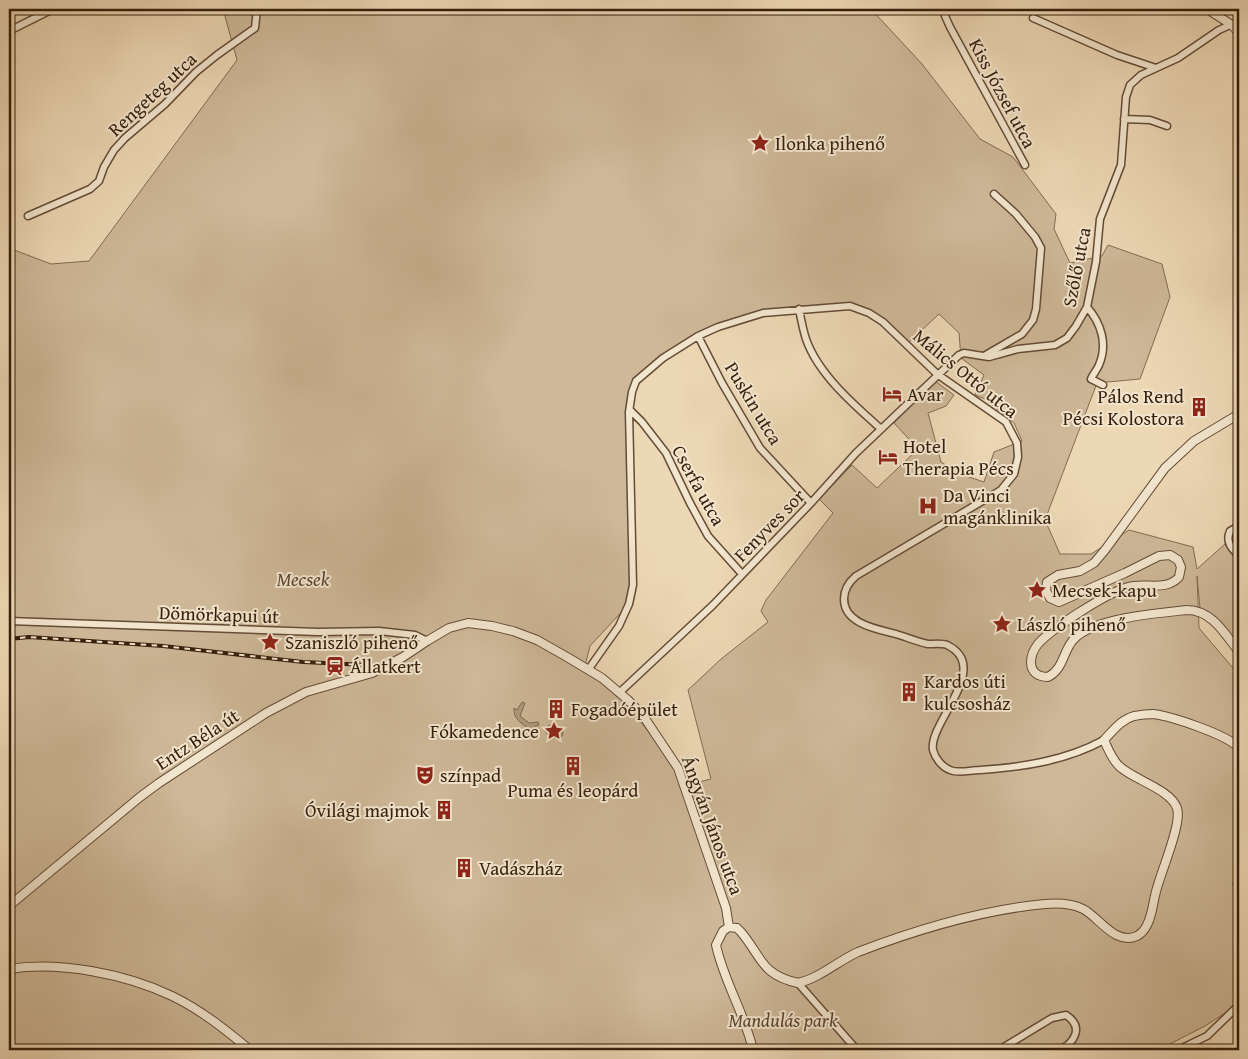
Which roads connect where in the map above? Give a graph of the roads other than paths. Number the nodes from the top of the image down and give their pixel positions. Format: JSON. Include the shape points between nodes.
{"nodes":[{"id":1,"x":53,"y":9,"type":"edge"},
{"id":2,"x":257,"y":9,"type":"edge"},
{"id":3,"x":942,"y":9,"type":"edge"},
{"id":4,"x":1207,"y":9,"type":"edge"},
{"id":5,"x":1033,"y":18,"type":"dead end"},
{"id":6,"x":1236,"y":23,"type":"edge"},
{"id":7,"x":9,"y":31,"type":"edge"},
{"id":8,"x":1239,"y":32,"type":"edge"},
{"id":9,"x":1156,"y":68,"type":"junction"},
{"id":10,"x":1124,"y":119,"type":"junction"},
{"id":11,"x":1167,"y":126,"type":"dead end"},
{"id":12,"x":1025,"y":165,"type":"dead end"},
{"id":13,"x":994,"y":194,"type":"dead end"},
{"id":14,"x":28,"y":216,"type":"dead end"},
{"id":15,"x":1087,"y":306,"type":"junction"},
{"id":16,"x":799,"y":309,"type":"junction"},
{"id":17,"x":698,"y":336,"type":"junction"},
{"id":18,"x":999,"y":350,"type":"junction"},
{"id":19,"x":937,"y":374,"type":"junction"},
{"id":20,"x":1103,"y":385,"type":"dead end"},
{"id":21,"x":630,"y":410,"type":"junction"},
{"id":22,"x":1239,"y":414,"type":"edge"},
{"id":23,"x":880,"y":428,"type":"junction"},
{"id":24,"x":811,"y":503,"type":"junction"},
{"id":25,"x":1239,"y":526,"type":"edge"},
{"id":26,"x":1239,"y":556,"type":"edge"},
{"id":27,"x":742,"y":574,"type":"junction"},
{"id":28,"x":9,"y":621,"type":"edge"},
{"id":29,"x":427,"y":641,"type":"junction"},
{"id":30,"x":1239,"y":652,"type":"edge"},
{"id":31,"x":588,"y":670,"type":"junction"},
{"id":32,"x":619,"y":693,"type":"junction"},
{"id":33,"x":1104,"y":740,"type":"junction"},
{"id":34,"x":1239,"y":748,"type":"edge"},
{"id":35,"x":1239,"y":881,"type":"edge"},
{"id":36,"x":1239,"y":888,"type":"edge"},
{"id":37,"x":9,"y":906,"type":"edge"},
{"id":38,"x":729,"y":927,"type":"junction"},
{"id":39,"x":9,"y":969,"type":"edge"},
{"id":40,"x":798,"y":983,"type":"junction"},
{"id":41,"x":1239,"y":1005,"type":"edge"},
{"id":42,"x":250,"y":1050,"type":"edge"},
{"id":43,"x":753,"y":1050,"type":"edge"},
{"id":44,"x":857,"y":1050,"type":"edge"},
{"id":45,"x":999,"y":1050,"type":"edge"},
{"id":46,"x":1060,"y":1050,"type":"edge"},
{"id":47,"x":1178,"y":1050,"type":"edge"}],
"edges":[{"from":1,"to":7,"type":"street"},
{"from":2,"to":14,"type":"street","name":"Rengeteg utca","via":[[255,28],[196,72],[125,138],[114,150],[99,181],[90,189]]},
{"from":3,"to":12,"type":"street","name":"Kiss József utca"},
{"from":4,"to":6,"type":"street"},
{"from":5,"to":9,"type":"street","via":[[1117,55]]},
{"from":6,"to":8,"type":"street"},
{"from":6,"to":9,"type":"street","name":"Szőlő utca"},
{"from":9,"to":10,"type":"street","name":"Szőlő utca","via":[[1130,84]]},
{"from":10,"to":11,"type":"street","via":[[1150,120]]},
{"from":10,"to":15,"type":"street","name":"Szőlő utca","via":[[1121,165],[1100,219]]},
{"from":13,"to":18,"type":"street","via":[[1035,236],[1040,248],[1036,309],[1032,320],[1022,334]]},
{"from":15,"to":18,"type":"street","name":"Szőlő utca","via":[[1062,342]]},
{"from":15,"to":20,"type":"street","via":[[1095,315],[1103,339],[1100,361],[1091,379]]},
{"from":16,"to":17,"type":"street","name":"Málics Ottó utca","via":[[763,313]]},
{"from":16,"to":19,"type":"street","name":"Málics Ottó utca","via":[[850,306],[869,313],[883,322]]},
{"from":16,"to":23,"type":"street","via":[[806,340],[818,361],[856,407]]},
{"from":17,"to":21,"type":"street","name":"Málics Ottó utca","via":[[663,358],[636,381]]},
{"from":17,"to":24,"type":"street","name":"Puskin utca","via":[[760,448]]},
{"from":18,"to":19,"type":"street","via":[[983,356],[964,353]]},
{"from":19,"to":23,"type":"street","name":"Fenyves sor"},
{"from":19,"to":33,"type":"street","name":"Málics Ottó utca","via":[[1006,422],[1018,443],[1014,474],[1001,490],[856,576],[847,585],[844,596],[847,612],[857,621],[880,629],[927,644],[947,645],[960,658],[964,672],[959,688],[933,740],[936,758],[949,770],[1028,766],[1063,757]]},
{"from":21,"to":27,"type":"street","name":"Cserfa utca","via":[[666,454],[708,536]]},
{"from":21,"to":31,"type":"street","name":"Málics Ottó utca","via":[[634,585],[619,626]]},
{"from":22,"to":30,"type":"street","via":[[1194,441],[1165,468],[1094,563],[1080,571],[1053,578],[1046,582],[1045,588],[1050,598],[1059,602],[1158,556],[1170,555],[1178,560],[1181,568],[1179,578],[1168,585],[1129,586],[1113,593],[1042,640],[1031,661],[1036,674],[1048,677],[1057,671],[1070,643],[1089,630],[1132,617],[1187,610],[1208,616]]},
{"from":23,"to":24,"type":"street","name":"Fenyves sor"},
{"from":24,"to":27,"type":"street","name":"Fenyves sor"},
{"from":25,"to":26,"type":"street","via":[[1230,531],[1227,539]]},
{"from":27,"to":32,"type":"street","name":"Fenyves sor"},
{"from":28,"to":29,"type":"street","name":"Dömörkapui út","via":[[318,632],[379,631],[414,635]]},
{"from":29,"to":31,"type":"street","name":"Ángyán János utca","via":[[449,628],[468,623],[492,626],[537,640]]},
{"from":29,"to":37,"type":"street","name":"Entz Béla út","via":[[372,673],[300,696],[266,713],[140,797]]},
{"from":31,"to":32,"type":"street","name":"Ángyán János utca"},
{"from":32,"to":38,"type":"street","name":"Ángyán János utca","via":[[644,718],[678,768],[715,873]]},
{"from":33,"to":34,"type":"street","via":[[1125,720],[1154,714],[1227,739]]},
{"from":33,"to":40,"type":"street","via":[[1119,766],[1172,798],[1178,811],[1149,920],[1138,936],[1125,938],[1113,933],[1093,915],[1075,906],[1046,904],[974,915],[930,927],[856,953]]},
{"from":35,"to":36,"type":"street"},
{"from":38,"to":40,"type":"street","via":[[741,932],[765,968]]},
{"from":38,"to":43,"type":"street","via":[[723,931],[716,945]]},
{"from":39,"to":42,"type":"street","via":[[44,966],[74,969],[145,986],[172,996],[215,1021]]},
{"from":40,"to":44,"type":"street"},
{"from":41,"to":47,"type":"street","via":[[1207,1036]]},
{"from":45,"to":46,"type":"street","via":[[1052,1018],[1066,1015],[1075,1024],[1076,1033],[1072,1042]]}]}
